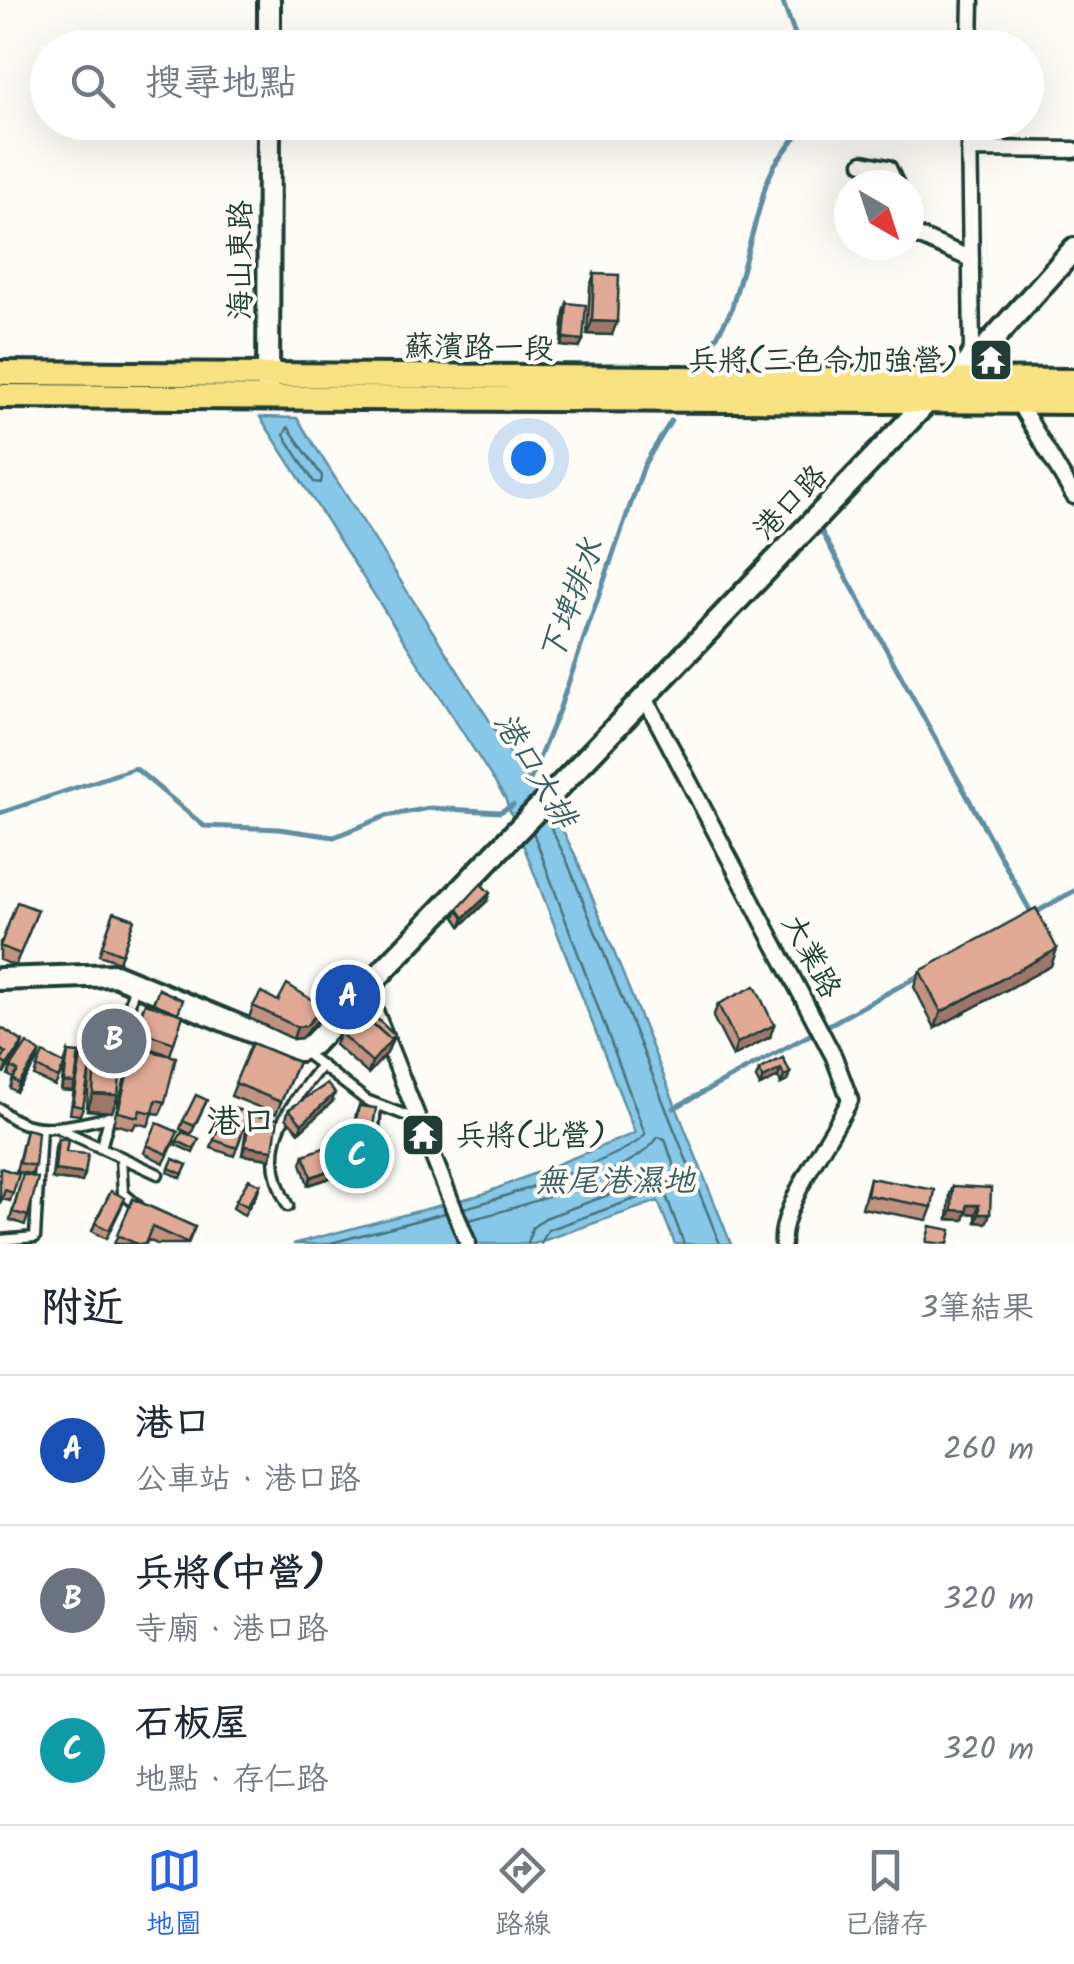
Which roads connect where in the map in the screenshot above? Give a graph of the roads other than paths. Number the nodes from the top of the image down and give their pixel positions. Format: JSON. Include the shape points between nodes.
{"nodes":[{"id":1,"x":269,"y":0,"type":"edge"},
{"id":2,"x":970,"y":0,"type":"edge"},
{"id":3,"x":269,"y":30,"type":"edge"},
{"id":4,"x":970,"y":30,"type":"edge"},
{"id":5,"x":270,"y":140,"type":"edge"},
{"id":6,"x":969,"y":140,"type":"edge"},
{"id":7,"x":969,"y":148,"type":"junction"},
{"id":8,"x":1074,"y":150,"type":"edge"},
{"id":9,"x":863,"y":162,"type":"dead end"},
{"id":10,"x":889,"y":170,"type":"edge"},
{"id":11,"x":924,"y":239,"type":"edge"},
{"id":12,"x":1074,"y":250,"type":"edge"},
{"id":13,"x":970,"y":259,"type":"junction"},
{"id":14,"x":270,"y":373,"type":"junction"},
{"id":15,"x":0,"y":374,"type":"edge"},
{"id":16,"x":957,"y":380,"type":"junction"},
{"id":17,"x":1074,"y":380,"type":"edge"},
{"id":18,"x":580,"y":390,"type":"junction"},
{"id":19,"x":0,"y":396,"type":"edge"},
{"id":20,"x":268,"y":397,"type":"junction"},
{"id":21,"x":1018,"y":402,"type":"junction"},
{"id":22,"x":1074,"y":402,"type":"edge"},
{"id":23,"x":925,"y":404,"type":"junction"},
{"id":24,"x":1074,"y":496,"type":"edge"},
{"id":25,"x":646,"y":698,"type":"junction"},
{"id":26,"x":0,"y":979,"type":"edge"},
{"id":27,"x":135,"y":982,"type":"junction"},
{"id":28,"x":367,"y":990,"type":"junction"},
{"id":29,"x":300,"y":1050,"type":"junction"},
{"id":30,"x":118,"y":1061,"type":"edge"},
{"id":31,"x":321,"y":1066,"type":"junction"},
{"id":32,"x":114,"y":1095,"type":"edge"},
{"id":33,"x":376,"y":1105,"type":"junction"},
{"id":34,"x":0,"y":1108,"type":"edge"},
{"id":35,"x":411,"y":1115,"type":"junction"},
{"id":36,"x":110,"y":1117,"type":"junction"},
{"id":37,"x":0,"y":1120,"type":"edge"},
{"id":38,"x":11,"y":1120,"type":"junction"},
{"id":39,"x":41,"y":1128,"type":"junction"},
{"id":40,"x":58,"y":1128,"type":"junction"},
{"id":41,"x":101,"y":1148,"type":"junction"},
{"id":42,"x":121,"y":1156,"type":"junction"},
{"id":43,"x":158,"y":1174,"type":"dead end"},
{"id":44,"x":370,"y":1174,"type":"dead end"},
{"id":45,"x":288,"y":1206,"type":"dead end"},
{"id":46,"x":143,"y":1208,"type":"edge"},
{"id":47,"x":0,"y":1240,"type":"edge"},
{"id":48,"x":468,"y":1244,"type":"edge"},
{"id":49,"x":783,"y":1244,"type":"edge"}],
"edges":[{"from":1,"to":3,"type":"street"},
{"from":2,"to":4,"type":"street"},
{"from":5,"to":14,"type":"street","name":"海山東路"},
{"from":6,"to":7,"type":"street"},
{"from":7,"to":8,"type":"street"},
{"from":7,"to":13,"type":"street"},
{"from":9,"to":10,"type":"street"},
{"from":11,"to":13,"type":"street"},
{"from":12,"to":16,"type":"street","name":"港口路"},
{"from":13,"to":16,"type":"street","via":[[972,348]]},
{"from":14,"to":15,"type":"main road","name":"蘇濱路一段"},
{"from":14,"to":18,"type":"main road","name":"蘇濱路一段"},
{"from":14,"to":20,"type":"street","name":"海山東路"},
{"from":16,"to":17,"type":"main road","name":"蘇濱路一段"},
{"from":16,"to":18,"type":"main road","name":"蘇濱路一段"},
{"from":16,"to":23,"type":"street","name":"港口路"},
{"from":18,"to":20,"type":"main road","name":"蘇濱路一段"},
{"from":18,"to":23,"type":"main road","name":"蘇濱路一段"},
{"from":19,"to":20,"type":"main road","name":"蘇濱路一段"},
{"from":21,"to":22,"type":"main road","name":"蘇濱路一段"},
{"from":21,"to":23,"type":"main road","name":"蘇濱路一段"},
{"from":21,"to":24,"type":"street"},
{"from":23,"to":25,"type":"street","name":"港口路"},
{"from":25,"to":28,"type":"street","name":"港口路"},
{"from":25,"to":49,"type":"street","name":"大業路","via":[[834,1057],[850,1100],[804,1178]]},
{"from":26,"to":27,"type":"street","via":[[100,972]]},
{"from":27,"to":29,"type":"street"},
{"from":27,"to":30,"type":"lane"},
{"from":28,"to":29,"type":"street"},
{"from":28,"to":35,"type":"street"},
{"from":29,"to":31,"type":"lane"},
{"from":31,"to":33,"type":"lane"},
{"from":31,"to":45,"type":"lane","via":[[280,1120],[275,1184]]},
{"from":32,"to":36,"type":"lane"},
{"from":33,"to":35,"type":"lane"},
{"from":33,"to":44,"type":"lane"},
{"from":34,"to":38,"type":"lane"},
{"from":35,"to":48,"type":"street"},
{"from":36,"to":40,"type":"lane"},
{"from":36,"to":41,"type":"lane"},
{"from":37,"to":38,"type":"lane"},
{"from":38,"to":39,"type":"lane"},
{"from":39,"to":40,"type":"lane"},
{"from":39,"to":47,"type":"lane","via":[[34,1237]]},
{"from":40,"to":41,"type":"lane"},
{"from":41,"to":42,"type":"lane"},
{"from":42,"to":43,"type":"lane"},
{"from":42,"to":46,"type":"lane","via":[[123,1193]]}]}
